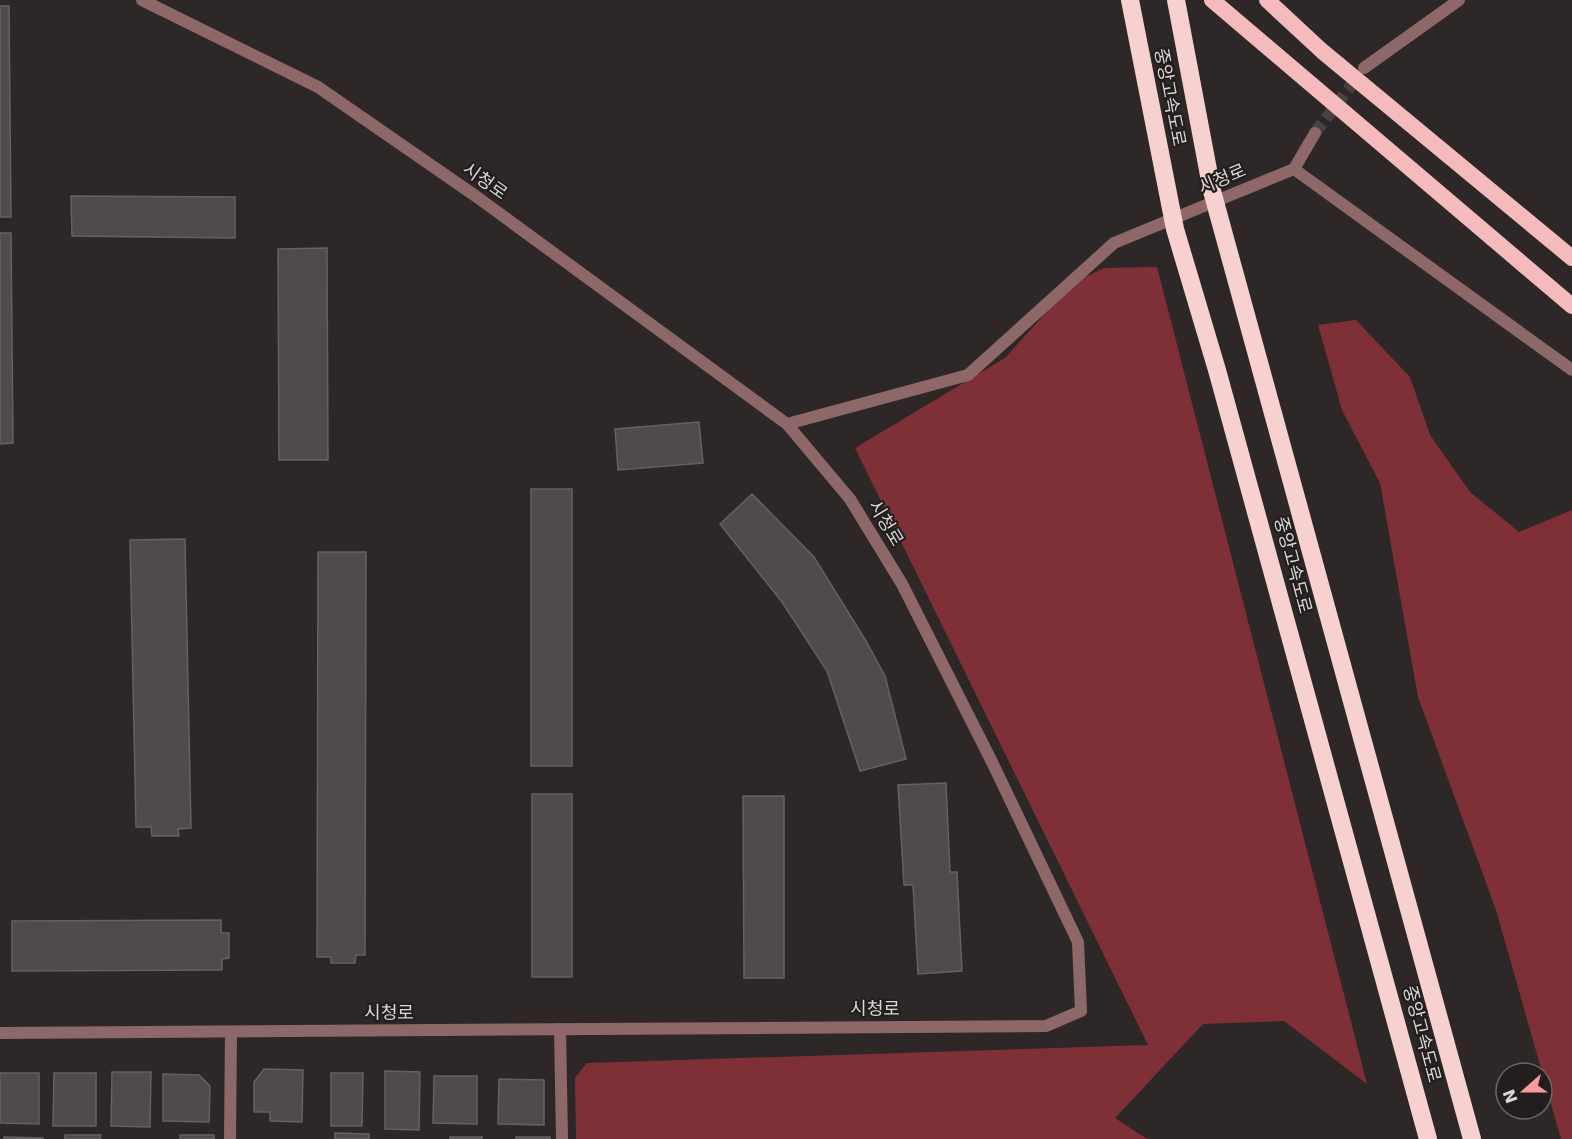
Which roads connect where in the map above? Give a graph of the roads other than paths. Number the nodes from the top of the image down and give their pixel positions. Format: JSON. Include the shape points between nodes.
{"nodes":[{"id":1,"x":142,"y":0,"type":"edge"},
{"id":2,"x":1130,"y":0,"type":"edge"},
{"id":3,"x":1176,"y":0,"type":"edge"},
{"id":4,"x":1212,"y":0,"type":"edge"},
{"id":5,"x":1267,"y":0,"type":"edge"},
{"id":6,"x":1459,"y":0,"type":"edge"},
{"id":7,"x":1364,"y":68,"type":"tunnel mouth"},
{"id":8,"x":1315,"y":133,"type":"tunnel mouth"},
{"id":9,"x":1294,"y":169,"type":"junction"},
{"id":10,"x":1572,"y":258,"type":"edge"},
{"id":11,"x":1572,"y":306,"type":"edge"},
{"id":12,"x":1572,"y":370,"type":"edge"},
{"id":13,"x":787,"y":424,"type":"junction"},
{"id":14,"x":560,"y":1029,"type":"junction"},
{"id":15,"x":0,"y":1032,"type":"edge"},
{"id":16,"x":231,"y":1032,"type":"junction"},
{"id":17,"x":230,"y":1139,"type":"edge"},
{"id":18,"x":562,"y":1139,"type":"edge"},
{"id":19,"x":1428,"y":1139,"type":"edge"},
{"id":20,"x":1472,"y":1139,"type":"edge"}],
"edges":[{"from":1,"to":13,"type":"street","name":"시청로","via":[[318,87],[477,197]]},
{"from":2,"to":19,"type":"highway","name":"중앙고속도로","via":[[1175,230]]},
{"from":3,"to":20,"type":"highway","name":"중앙고속도로","via":[[1212,191]]},
{"from":4,"to":11,"type":"highway"},
{"from":5,"to":10,"type":"highway","via":[[1343,69]]},
{"from":6,"to":7,"type":"street"},
{"from":8,"to":9,"type":"street"},
{"from":9,"to":12,"type":"street"},
{"from":9,"to":13,"type":"street","name":"시청로","via":[[1114,243],[968,375]]},
{"from":13,"to":14,"type":"street","name":"시청로","via":[[850,499],[902,584],[992,762],[1078,942],[1081,1011],[1046,1026]]},
{"from":14,"to":16,"type":"street","name":"시청로"},
{"from":14,"to":18,"type":"street"},
{"from":15,"to":16,"type":"street","name":"시청로"},
{"from":16,"to":17,"type":"street"}]}
